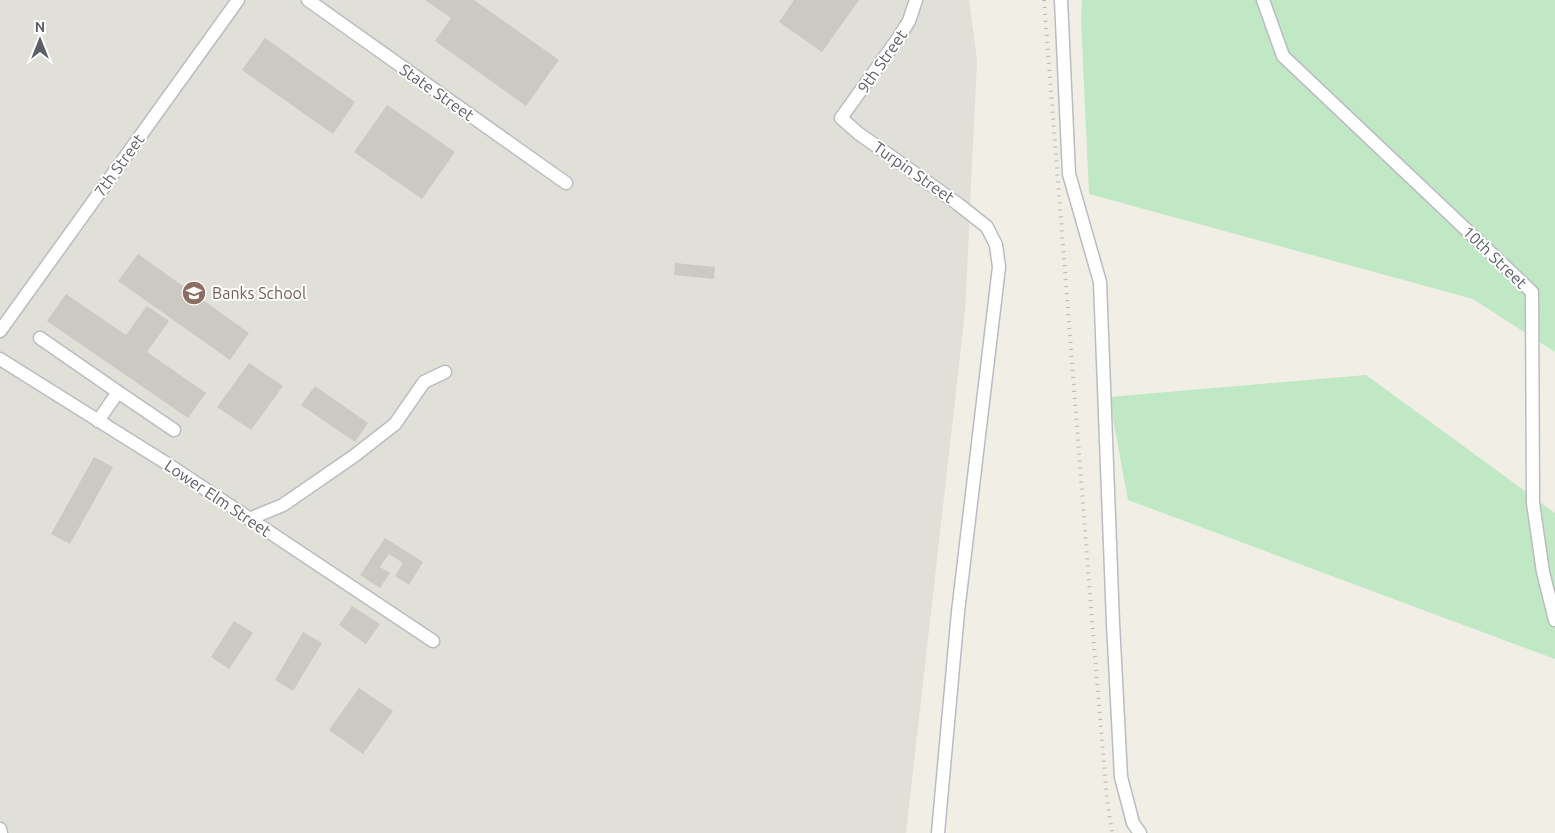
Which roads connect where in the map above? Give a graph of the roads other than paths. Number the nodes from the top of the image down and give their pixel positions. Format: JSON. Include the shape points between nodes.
{"nodes":[{"id":1,"x":238,"y":0,"type":"edge"},
{"id":2,"x":308,"y":0,"type":"edge"},
{"id":3,"x":916,"y":0,"type":"edge"},
{"id":4,"x":1061,"y":0,"type":"edge"},
{"id":5,"x":1264,"y":0,"type":"edge"},
{"id":6,"x":841,"y":118,"type":"joint"},
{"id":7,"x":566,"y":183,"type":"dead end"},
{"id":8,"x":0,"y":331,"type":"edge"},
{"id":9,"x":40,"y":338,"type":"dead end"},
{"id":10,"x":0,"y":359,"type":"edge"},
{"id":11,"x":445,"y":372,"type":"dead end"},
{"id":12,"x":118,"y":392,"type":"junction"},
{"id":13,"x":98,"y":421,"type":"junction"},
{"id":14,"x":174,"y":430,"type":"dead end"},
{"id":15,"x":249,"y":519,"type":"junction"},
{"id":16,"x":1555,"y":620,"type":"edge"},
{"id":17,"x":433,"y":641,"type":"dead end"},
{"id":18,"x":0,"y":829,"type":"edge"},
{"id":19,"x":1,"y":833,"type":"edge"},
{"id":20,"x":938,"y":833,"type":"edge"},
{"id":21,"x":1140,"y":833,"type":"edge"}],
"edges":[{"from":1,"to":8,"type":"street","name":"7th Street"},
{"from":2,"to":7,"type":"street","name":"State Street"},
{"from":3,"to":6,"type":"street","name":"9th Street","via":[[899,37]]},
{"from":4,"to":21,"type":"street","via":[[1069,174],[1100,282],[1121,777],[1133,823]]},
{"from":5,"to":16,"type":"street","name":"10th Street","via":[[1283,56],[1532,292],[1533,503],[1543,572]]},
{"from":6,"to":20,"type":"street","name":"Turpin Street","via":[[987,227],[996,245],[999,266],[960,602]]},
{"from":9,"to":12,"type":"street"},
{"from":10,"to":13,"type":"street","name":"Lower Elm Street"},
{"from":11,"to":15,"type":"street","via":[[424,382],[395,424],[354,456],[283,505]]},
{"from":12,"to":13,"type":"street"},
{"from":12,"to":14,"type":"street"},
{"from":13,"to":15,"type":"street","name":"Lower Elm Street"},
{"from":15,"to":17,"type":"street","name":"Lower Elm Street"},
{"from":18,"to":19,"type":"street"}]}
